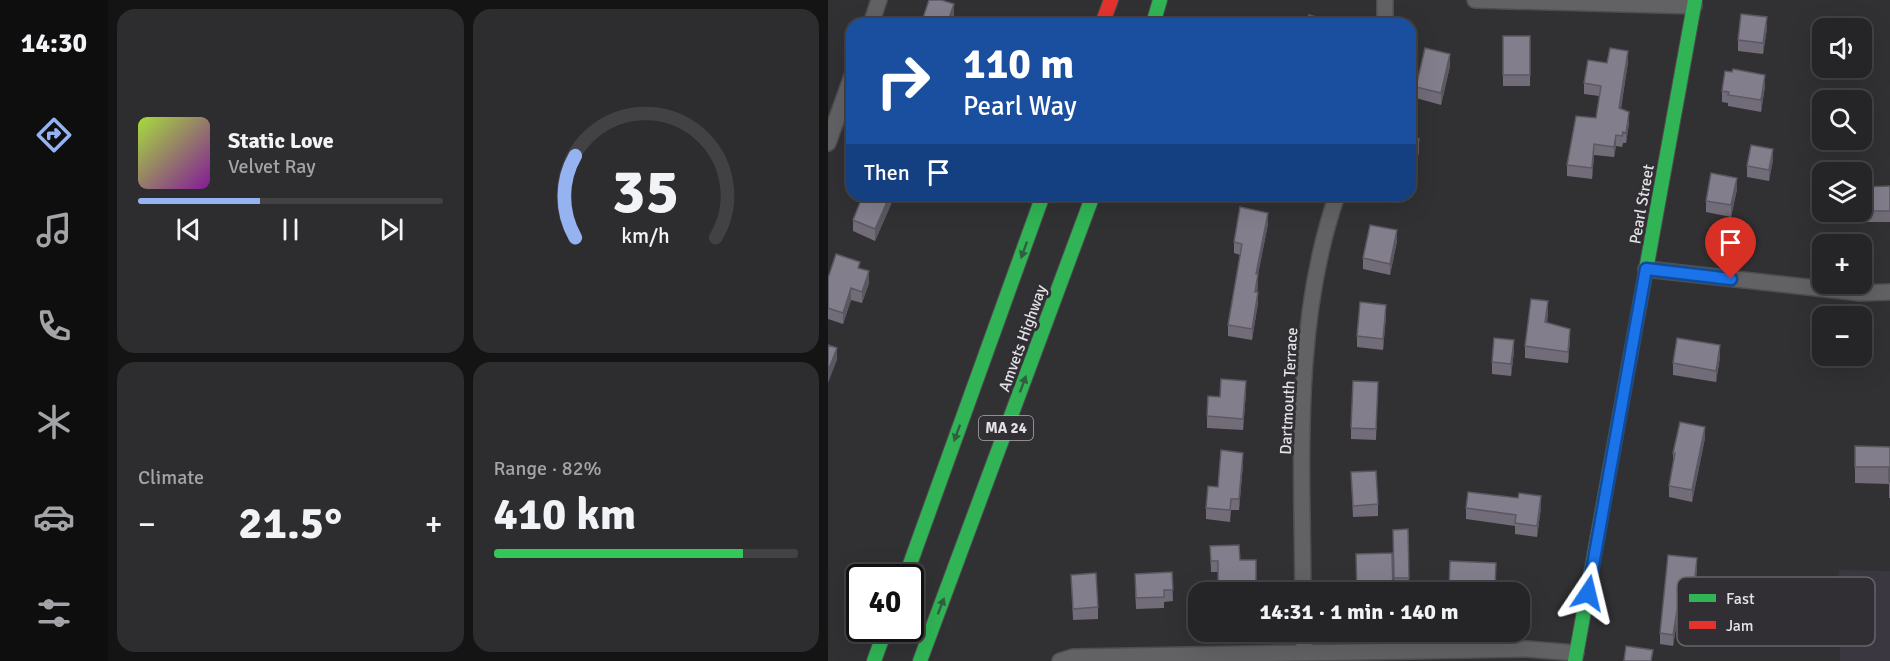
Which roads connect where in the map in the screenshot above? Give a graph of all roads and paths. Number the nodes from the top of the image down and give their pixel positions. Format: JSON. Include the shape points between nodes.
{"nodes":[{"id":1,"x":879,"y":0,"type":"edge"},
{"id":2,"x":1111,"y":0,"type":"edge"},
{"id":3,"x":1160,"y":0,"type":"edge"},
{"id":4,"x":1385,"y":0,"type":"edge"},
{"id":5,"x":1475,"y":0,"type":"edge"},
{"id":6,"x":1695,"y":3,"type":"edge"},
{"id":7,"x":873,"y":18,"type":"edge"},
{"id":8,"x":1104,"y":18,"type":"edge"},
{"id":9,"x":1155,"y":18,"type":"edge"},
{"id":10,"x":1385,"y":18,"type":"edge"},
{"id":11,"x":846,"y":93,"type":"edge"},
{"id":12,"x":828,"y":143,"type":"edge"},
{"id":13,"x":1041,"y":201,"type":"edge"},
{"id":14,"x":1091,"y":201,"type":"edge"},
{"id":15,"x":1336,"y":201,"type":"edge"},
{"id":16,"x":1646,"y":269,"type":"junction"},
{"id":17,"x":1890,"y":292,"type":"edge"},
{"id":18,"x":910,"y":564,"type":"edge"},
{"id":19,"x":1303,"y":582,"type":"edge"},
{"id":20,"x":881,"y":642,"type":"edge"},
{"id":21,"x":1304,"y":642,"type":"edge"},
{"id":22,"x":1304,"y":652,"type":"junction"},
{"id":23,"x":1576,"y":657,"type":"edge"},
{"id":24,"x":874,"y":661,"type":"edge"},
{"id":25,"x":920,"y":661,"type":"edge"},
{"id":26,"x":1060,"y":661,"type":"edge"}],
"edges":[{"from":1,"to":7,"type":"street"},
{"from":2,"to":8,"type":"main road"},
{"from":3,"to":9,"type":"main road"},
{"from":4,"to":10,"type":"street"},
{"from":5,"to":6,"type":"street"},
{"from":6,"to":16,"type":"main road","name":"Pearl Street"},
{"from":11,"to":12,"type":"street"},
{"from":13,"to":18,"type":"main road","name":"Amvets Highway","number":"MA 24","one_way":true},
{"from":25,"to":14,"type":"main road","name":"Amvets Highway","number":"MA 24","one_way":true},
{"from":15,"to":19,"type":"street","name":"Dartmouth Terrace","via":[[1315,286],[1304,370]]},
{"from":16,"to":17,"type":"street","via":[[1860,293]]},
{"from":16,"to":23,"type":"main road","name":"Pearl Street"},
{"from":20,"to":24,"type":"main road"},
{"from":21,"to":22,"type":"street"},
{"from":22,"to":23,"type":"street","via":[[1527,649]]},
{"from":22,"to":26,"type":"street","via":[[1073,657]]}]}
